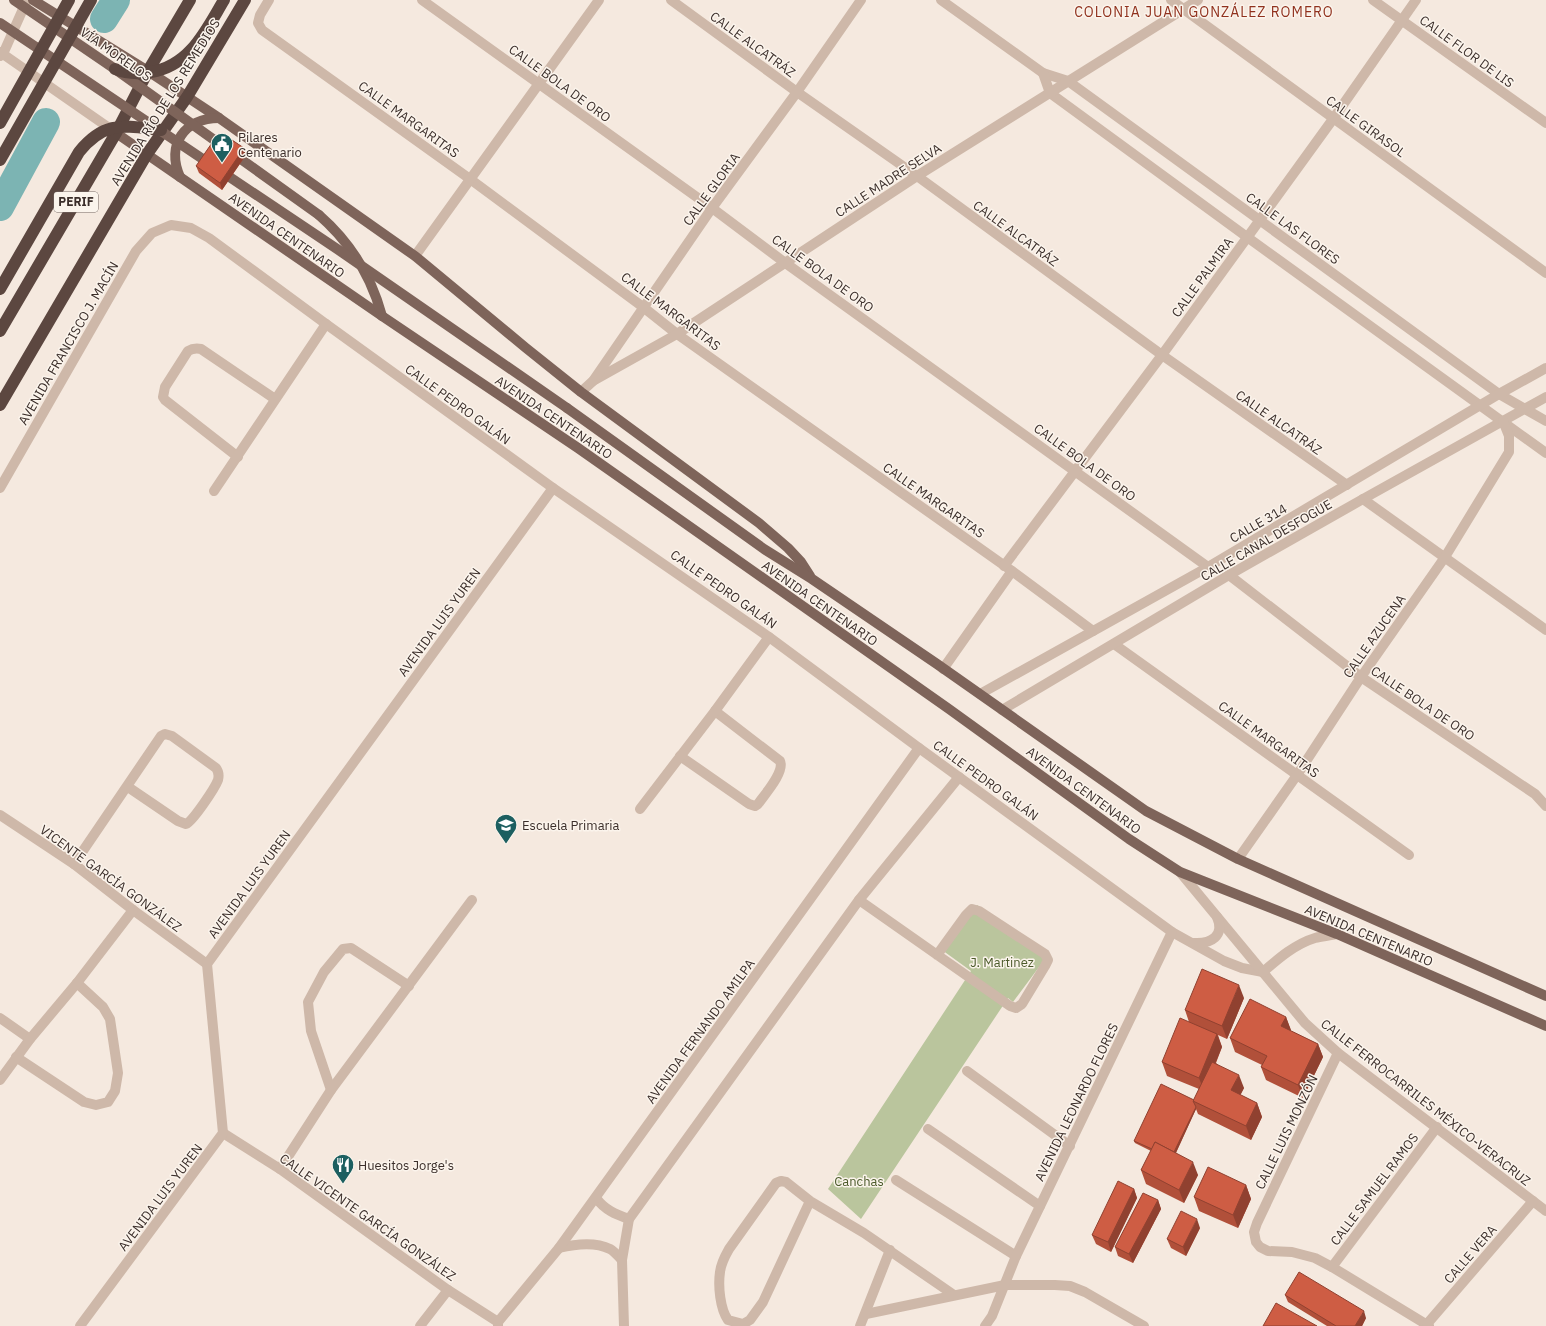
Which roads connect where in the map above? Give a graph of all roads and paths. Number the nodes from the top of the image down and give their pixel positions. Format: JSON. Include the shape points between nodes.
{"nodes":[{"id":1,"x":14,"y":0,"type":"edge"},
{"id":2,"x":28,"y":0,"type":"edge"},
{"id":3,"x":33,"y":0,"type":"edge"},
{"id":4,"x":69,"y":0,"type":"edge"},
{"id":5,"x":91,"y":0,"type":"edge"},
{"id":6,"x":190,"y":0,"type":"edge"},
{"id":7,"x":224,"y":0,"type":"edge"},
{"id":8,"x":245,"y":0,"type":"edge"},
{"id":9,"x":269,"y":0,"type":"edge"},
{"id":10,"x":422,"y":0,"type":"edge"},
{"id":11,"x":599,"y":0,"type":"edge"},
{"id":12,"x":670,"y":0,"type":"edge"},
{"id":13,"x":861,"y":0,"type":"edge"},
{"id":14,"x":941,"y":0,"type":"edge"},
{"id":15,"x":1171,"y":0,"type":"edge"},
{"id":16,"x":1198,"y":0,"type":"edge"},
{"id":17,"x":1373,"y":0,"type":"edge"},
{"id":18,"x":1416,"y":0,"type":"edge"},
{"id":19,"x":1184,"y":9,"type":"junction"},
{"id":20,"x":1402,"y":20,"type":"junction"},
{"id":21,"x":0,"y":23,"type":"edge"},
{"id":22,"x":1,"y":54,"type":"edge"},
{"id":23,"x":115,"y":69,"type":"junction"},
{"id":24,"x":148,"y":71,"type":"junction"},
{"id":25,"x":1043,"y":73,"type":"junction"},
{"id":26,"x":1068,"y":81,"type":"junction"},
{"id":27,"x":538,"y":84,"type":"junction"},
{"id":28,"x":797,"y":92,"type":"junction"},
{"id":29,"x":1050,"y":93,"type":"junction"},
{"id":30,"x":187,"y":97,"type":"junction"},
{"id":31,"x":219,"y":118,"type":"junction"},
{"id":32,"x":1334,"y":119,"type":"junction"},
{"id":33,"x":0,"y":123,"type":"edge"},
{"id":34,"x":1546,"y":123,"type":"edge"},
{"id":35,"x":161,"y":130,"type":"junction"},
{"id":36,"x":116,"y":133,"type":"junction"},
{"id":37,"x":147,"y":154,"type":"junction"},
{"id":38,"x":0,"y":160,"type":"edge"},
{"id":39,"x":917,"y":176,"type":"junction"},
{"id":40,"x":180,"y":177,"type":"junction"},
{"id":41,"x":470,"y":179,"type":"junction"},
{"id":42,"x":712,"y":208,"type":"junction"},
{"id":43,"x":1260,"y":219,"type":"junction"},
{"id":44,"x":172,"y":225,"type":"joint"},
{"id":45,"x":1247,"y":237,"type":"junction"},
{"id":46,"x":415,"y":256,"type":"junction"},
{"id":47,"x":784,"y":262,"type":"junction"},
{"id":48,"x":1546,"y":273,"type":"edge"},
{"id":49,"x":0,"y":289,"type":"edge"},
{"id":50,"x":643,"y":307,"type":"junction"},
{"id":51,"x":382,"y":316,"type":"junction"},
{"id":52,"x":326,"y":324,"type":"junction"},
{"id":53,"x":0,"y":330,"type":"edge"},
{"id":54,"x":677,"y":334,"type":"junction"},
{"id":55,"x":1162,"y":355,"type":"junction"},
{"id":56,"x":1546,"y":368,"type":"edge"},
{"id":57,"x":593,"y":381,"type":"junction"},
{"id":58,"x":581,"y":392,"type":"junction"},
{"id":59,"x":1499,"y":394,"type":"junction"},
{"id":60,"x":1546,"y":397,"type":"edge"},
{"id":61,"x":276,"y":399,"type":"junction"},
{"id":62,"x":0,"y":406,"type":"edge"},
{"id":63,"x":1481,"y":406,"type":"junction"},
{"id":64,"x":1526,"y":408,"type":"junction"},
{"id":65,"x":1503,"y":421,"type":"junction"},
{"id":66,"x":1546,"y":421,"type":"edge"},
{"id":67,"x":1546,"y":453,"type":"edge"},
{"id":68,"x":238,"y":457,"type":"junction"},
{"id":69,"x":1075,"y":470,"type":"junction"},
{"id":70,"x":1347,"y":485,"type":"junction"},
{"id":71,"x":0,"y":488,"type":"edge"},
{"id":72,"x":553,"y":488,"type":"junction"},
{"id":73,"x":214,"y":491,"type":"dead end"},
{"id":74,"x":1363,"y":499,"type":"junction"},
{"id":75,"x":1445,"y":557,"type":"junction"},
{"id":76,"x":1208,"y":567,"type":"junction"},
{"id":77,"x":1008,"y":569,"type":"junction"},
{"id":78,"x":1229,"y":575,"type":"junction"},
{"id":79,"x":812,"y":579,"type":"junction"},
{"id":80,"x":1546,"y":630,"type":"edge"},
{"id":81,"x":1093,"y":631,"type":"junction"},
{"id":82,"x":770,"y":637,"type":"junction"},
{"id":83,"x":1114,"y":644,"type":"junction"},
{"id":84,"x":943,"y":669,"type":"junction"},
{"id":85,"x":1361,"y":677,"type":"junction"},
{"id":86,"x":980,"y":694,"type":"junction"},
{"id":87,"x":1002,"y":710,"type":"junction"},
{"id":88,"x":715,"y":711,"type":"junction"},
{"id":89,"x":919,"y":748,"type":"junction"},
{"id":90,"x":680,"y":756,"type":"junction"},
{"id":91,"x":1297,"y":775,"type":"junction"},
{"id":92,"x":960,"y":777,"type":"junction"},
{"id":93,"x":128,"y":787,"type":"junction"},
{"id":94,"x":1546,"y":806,"type":"edge"},
{"id":95,"x":640,"y":809,"type":"dead end"},
{"id":96,"x":0,"y":815,"type":"edge"},
{"id":97,"x":1409,"y":855,"type":"dead end"},
{"id":98,"x":1238,"y":859,"type":"junction"},
{"id":99,"x":74,"y":864,"type":"junction"},
{"id":100,"x":1180,"y":872,"type":"junction"},
{"id":101,"x":472,"y":900,"type":"dead end"},
{"id":102,"x":859,"y":900,"type":"junction"},
{"id":103,"x":133,"y":910,"type":"junction"},
{"id":104,"x":1215,"y":914,"type":"junction"},
{"id":105,"x":1172,"y":932,"type":"junction"},
{"id":106,"x":1337,"y":934,"type":"junction"},
{"id":107,"x":1193,"y":943,"type":"junction"},
{"id":108,"x":937,"y":955,"type":"junction"},
{"id":109,"x":207,"y":964,"type":"junction"},
{"id":110,"x":1263,"y":972,"type":"junction"},
{"id":111,"x":77,"y":983,"type":"junction"},
{"id":112,"x":409,"y":986,"type":"junction"},
{"id":113,"x":1546,"y":996,"type":"edge"},
{"id":114,"x":0,"y":1018,"type":"edge"},
{"id":115,"x":1546,"y":1026,"type":"edge"},
{"id":116,"x":30,"y":1040,"type":"junction"},
{"id":117,"x":1338,"y":1053,"type":"junction"},
{"id":118,"x":16,"y":1057,"type":"junction"},
{"id":119,"x":967,"y":1071,"type":"dead end"},
{"id":120,"x":0,"y":1080,"type":"edge"},
{"id":121,"x":331,"y":1090,"type":"junction"},
{"id":122,"x":1437,"y":1127,"type":"junction"},
{"id":123,"x":928,"y":1129,"type":"dead end"},
{"id":124,"x":223,"y":1133,"type":"junction"},
{"id":125,"x":1070,"y":1146,"type":"junction"},
{"id":126,"x":280,"y":1169,"type":"junction"},
{"id":127,"x":896,"y":1180,"type":"dead end"},
{"id":128,"x":596,"y":1198,"type":"junction"},
{"id":129,"x":810,"y":1201,"type":"junction"},
{"id":130,"x":1533,"y":1201,"type":"junction"},
{"id":131,"x":1040,"y":1206,"type":"junction"},
{"id":132,"x":1546,"y":1211,"type":"edge"},
{"id":133,"x":629,"y":1219,"type":"junction"},
{"id":134,"x":560,"y":1248,"type":"junction"},
{"id":135,"x":890,"y":1250,"type":"junction"},
{"id":136,"x":1016,"y":1256,"type":"junction"},
{"id":137,"x":622,"y":1260,"type":"junction"},
{"id":138,"x":1332,"y":1267,"type":"junction"},
{"id":139,"x":1005,"y":1285,"type":"junction"},
{"id":140,"x":448,"y":1290,"type":"junction"},
{"id":141,"x":954,"y":1295,"type":"junction"},
{"id":142,"x":866,"y":1314,"type":"junction"},
{"id":143,"x":498,"y":1324,"type":"edge"},
{"id":144,"x":1139,"y":1325,"type":"edge"},
{"id":145,"x":1428,"y":1325,"type":"edge"},
{"id":146,"x":80,"y":1326,"type":"edge"},
{"id":147,"x":420,"y":1326,"type":"edge"},
{"id":148,"x":624,"y":1326,"type":"edge"},
{"id":149,"x":860,"y":1326,"type":"edge"},
{"id":150,"x":985,"y":1326,"type":"edge"}],
"edges":[{"from":1,"to":23,"type":"main road","name":"VÍA MORELOS","bridge":true},
{"from":2,"to":22,"type":"street"},
{"from":3,"to":24,"type":"main road"},
{"from":4,"to":33,"type":"highway","bridge":true},
{"from":5,"to":38,"type":"highway","bridge":true},
{"from":6,"to":24,"type":"highway","name":"AVENIDA RÍO DE LOS REMEDIOS","number":"PERIF"},
{"from":7,"to":23,"type":"highway","bridge":true,"via":[[198,44],[178,62],[145,73]]},
{"from":8,"to":30,"type":"highway","name":"AVENIDA RÍO DE LOS REMEDIOS","number":"PERIF"},
{"from":9,"to":41,"type":"street","name":"CALLE MARGARITAS","via":[[258,23],[262,30]]},
{"from":10,"to":27,"type":"street","name":"CALLE BOLA DE ORO"},
{"from":11,"to":27,"type":"street"},
{"from":12,"to":28,"type":"street","name":"CALLE ALCATRÁZ"},
{"from":13,"to":28,"type":"street","name":"CALLE GLORIA"},
{"from":14,"to":25,"type":"street","name":"CALLE LAS FLORES"},
{"from":15,"to":19,"type":"street","name":"CALLE GIRASOL"},
{"from":16,"to":19,"type":"street","name":"CALLE MADRE SELVA"},
{"from":17,"to":20,"type":"street","name":"CALLE FLOR DE LIS"},
{"from":18,"to":20,"type":"street","name":"CALLE PALMIRA"},
{"from":19,"to":26,"type":"street","name":"CALLE MADRE SELVA"},
{"from":19,"to":32,"type":"street","name":"CALLE GIRASOL"},
{"from":20,"to":32,"type":"street","name":"CALLE PALMIRA"},
{"from":20,"to":34,"type":"street","name":"CALLE FLOR DE LIS"},
{"from":21,"to":35,"type":"main road","bridge":true},
{"from":22,"to":36,"type":"street"},
{"from":23,"to":51,"type":"main road","name":"VÍA MORELOS","bridge":true,"via":[[332,226],[354,253],[371,283]]},
{"from":24,"to":30,"type":"main road","name":"AVENIDA CENTENARIO"},
{"from":24,"to":36,"type":"highway","name":"AVENIDA RÍO DE LOS REMEDIOS","number":"PERIF"},
{"from":25,"to":26,"type":"street","name":"CALLE LAS FLORES"},
{"from":25,"to":29,"type":"street"},
{"from":26,"to":29,"type":"street","name":"CALLE MADRE SELVA"},
{"from":26,"to":43,"type":"street","name":"CALLE LAS FLORES"},
{"from":27,"to":41,"type":"street"},
{"from":27,"to":42,"type":"street","name":"CALLE BOLA DE ORO"},
{"from":28,"to":39,"type":"street","name":"CALLE ALCATRÁZ"},
{"from":28,"to":42,"type":"street","name":"CALLE GLORIA"},
{"from":29,"to":39,"type":"street","name":"CALLE MADRE SELVA"},
{"from":29,"to":45,"type":"street"},
{"from":30,"to":31,"type":"main road","name":"AVENIDA CENTENARIO"},
{"from":30,"to":37,"type":"highway","name":"AVENIDA RÍO DE LOS REMEDIOS","number":"PERIF"},
{"from":31,"to":40,"type":"main road","via":[[194,123],[181,136],[175,156]]},
{"from":31,"to":46,"type":"main road","name":"AVENIDA CENTENARIO"},
{"from":32,"to":43,"type":"street","name":"CALLE PALMIRA"},
{"from":32,"to":48,"type":"street","name":"CALLE GIRASOL"},
{"from":35,"to":49,"type":"highway","bridge":true,"via":[[115,128],[102,131],[89,140],[79,152]]},
{"from":35,"to":79,"type":"main road","name":"AVENIDA CENTENARIO","bridge":true,"via":[[343,252],[764,549]]},
{"from":36,"to":37,"type":"main road","name":"AVENIDA CENTENARIO"},
{"from":36,"to":53,"type":"highway","name":"AVENIDA RÍO DE LOS REMEDIOS","number":"PERIF"},
{"from":37,"to":40,"type":"main road","name":"AVENIDA CENTENARIO"},
{"from":37,"to":62,"type":"highway","name":"AVENIDA RÍO DE LOS REMEDIOS","number":"PERIF"},
{"from":39,"to":47,"type":"street","name":"CALLE MADRE SELVA"},
{"from":39,"to":55,"type":"street","name":"CALLE ALCATRÁZ"},
{"from":40,"to":51,"type":"main road","name":"AVENIDA CENTENARIO"},
{"from":41,"to":46,"type":"street"},
{"from":41,"to":50,"type":"street","name":"CALLE MARGARITAS"},
{"from":42,"to":47,"type":"street","name":"CALLE BOLA DE ORO"},
{"from":42,"to":50,"type":"street","name":"CALLE GLORIA"},
{"from":43,"to":45,"type":"street","name":"CALLE PALMIRA"},
{"from":43,"to":59,"type":"street","name":"CALLE LAS FLORES"},
{"from":44,"to":52,"type":"street","name":"CALLE PEDRO GALÁN","via":[[191,228],[209,238]]},
{"from":44,"to":71,"type":"street","name":"AVENIDA FRANCISCO J. MACÍN","via":[[152,233],[136,251]]},
{"from":45,"to":55,"type":"street","name":"CALLE PALMIRA"},
{"from":45,"to":63,"type":"street"},
{"from":46,"to":58,"type":"main road","name":"AVENIDA CENTENARIO"},
{"from":47,"to":54,"type":"street","name":"CALLE MADRE SELVA"},
{"from":47,"to":69,"type":"street","name":"CALLE BOLA DE ORO"},
{"from":50,"to":54,"type":"street","name":"CALLE MARGARITAS"},
{"from":50,"to":57,"type":"street","name":"CALLE GLORIA"},
{"from":51,"to":100,"type":"main road","name":"AVENIDA CENTENARIO","via":[[584,452],[1129,839]]},
{"from":52,"to":61,"type":"street"},
{"from":52,"to":72,"type":"street","name":"CALLE PEDRO GALÁN"},
{"from":54,"to":57,"type":"street","name":"CALLE MADRE SELVA"},
{"from":54,"to":77,"type":"street","name":"CALLE MARGARITAS"},
{"from":55,"to":69,"type":"street","name":"CALLE PALMIRA"},
{"from":55,"to":70,"type":"street","name":"CALLE ALCATRÁZ"},
{"from":56,"to":59,"type":"street","name":"CALLE 314"},
{"from":57,"to":58,"type":"street","name":"CALLE GLORIA"},
{"from":58,"to":79,"type":"main road","name":"AVENIDA CENTENARIO","via":[[759,523],[788,548]]},
{"from":59,"to":63,"type":"street","name":"CALLE 314"},
{"from":59,"to":64,"type":"street","name":"CALLE LAS FLORES"},
{"from":60,"to":64,"type":"street","name":"CALLE CANAL DESFOGUE"},
{"from":61,"to":68,"type":"street"},
{"from":61,"to":68,"type":"street","via":[[201,349],[192,348],[186,354],[165,386],[165,400]]},
{"from":63,"to":65,"type":"street"},
{"from":63,"to":70,"type":"street","name":"CALLE 314"},
{"from":64,"to":65,"type":"street","name":"CALLE CANAL DESFOGUE"},
{"from":64,"to":66,"type":"street"},
{"from":65,"to":67,"type":"street"},
{"from":65,"to":74,"type":"street","name":"CALLE CANAL DESFOGUE"},
{"from":65,"to":75,"type":"street","name":"CALLE AZUCENA","via":[[1509,436],[1509,452]]},
{"from":68,"to":73,"type":"street"},
{"from":69,"to":76,"type":"street","name":"CALLE BOLA DE ORO"},
{"from":69,"to":77,"type":"street","name":"CALLE PALMIRA"},
{"from":70,"to":76,"type":"street","name":"CALLE 314"},
{"from":72,"to":82,"type":"street","name":"CALLE PEDRO GALÁN"},
{"from":72,"to":109,"type":"street","name":"AVENIDA LUIS YUREN"},
{"from":74,"to":75,"type":"street"},
{"from":74,"to":78,"type":"street","name":"CALLE CANAL DESFOGUE"},
{"from":75,"to":80,"type":"street"},
{"from":75,"to":85,"type":"street","name":"CALLE AZUCENA"},
{"from":76,"to":81,"type":"street","name":"CALLE 314"},
{"from":77,"to":81,"type":"street","name":"CALLE MARGARITAS"},
{"from":77,"to":84,"type":"street","name":"CALLE PALMIRA"},
{"from":78,"to":83,"type":"street","name":"CALLE CANAL DESFOGUE"},
{"from":78,"to":85,"type":"street","name":"CALLE BOLA DE ORO"},
{"from":79,"to":84,"type":"main road","name":"AVENIDA CENTENARIO"},
{"from":81,"to":86,"type":"street","name":"CALLE 314"},
{"from":82,"to":88,"type":"street"},
{"from":82,"to":89,"type":"street","name":"CALLE PEDRO GALÁN"},
{"from":83,"to":87,"type":"street","name":"CALLE CANAL DESFOGUE"},
{"from":83,"to":91,"type":"street","name":"CALLE MARGARITAS"},
{"from":84,"to":86,"type":"main road","name":"AVENIDA CENTENARIO"},
{"from":85,"to":91,"type":"street","name":"CALLE AZUCENA"},
{"from":85,"to":94,"type":"street","name":"CALLE BOLA DE ORO","via":[[1535,794]]},
{"from":86,"to":87,"type":"main road","name":"AVENIDA CENTENARIO"},
{"from":87,"to":98,"type":"main road","name":"AVENIDA CENTENARIO","via":[[1146,811]]},
{"from":88,"to":90,"type":"street"},
{"from":88,"to":90,"type":"street","via":[[780,761],[780,772],[758,804],[749,804]]},
{"from":89,"to":92,"type":"street","name":"CALLE PEDRO GALÁN"},
{"from":89,"to":128,"type":"street","name":"AVENIDA FERNANDO AMILPA"},
{"from":90,"to":95,"type":"street"},
{"from":91,"to":97,"type":"street","name":"CALLE MARGARITAS"},
{"from":91,"to":98,"type":"street","name":"CALLE AZUCENA"},
{"from":92,"to":102,"type":"street"},
{"from":92,"to":105,"type":"street","name":"CALLE PEDRO GALÁN"},
{"from":93,"to":93,"type":"street","via":[[158,739],[165,734],[172,736],[216,768],[219,775],[216,784],[192,820],[186,824]]},
{"from":93,"to":99,"type":"street"},
{"from":96,"to":99,"type":"street","name":"VICENTE GARCÍA GONZÁLEZ"},
{"from":98,"to":113,"type":"main road","name":"AVENIDA CENTENARIO"},
{"from":99,"to":103,"type":"street","name":"VICENTE GARCÍA GONZÁLEZ"},
{"from":100,"to":104,"type":"street","name":"CALLE FERROCARRILES MÉXICO-VERACRUZ"},
{"from":100,"to":106,"type":"main road","name":"AVENIDA CENTENARIO"},
{"from":101,"to":112,"type":"street"},
{"from":102,"to":108,"type":"street"},
{"from":102,"to":133,"type":"street"},
{"from":103,"to":109,"type":"street","name":"VICENTE GARCÍA GONZÁLEZ"},
{"from":103,"to":111,"type":"street"},
{"from":104,"to":107,"type":"street","via":[[1219,923],[1215,938],[1205,943]]},
{"from":104,"to":110,"type":"street","name":"CALLE FERROCARRILES MÉXICO-VERACRUZ"},
{"from":105,"to":107,"type":"street","name":"CALLE PEDRO GALÁN"},
{"from":105,"to":125,"type":"street","name":"AVENIDA LEONARDO FLORES"},
{"from":106,"to":110,"type":"street","via":[[1315,938],[1302,944]]},
{"from":106,"to":115,"type":"main road","name":"AVENIDA CENTENARIO"},
{"from":107,"to":110,"type":"street","name":"CALLE PEDRO GALÁN","via":[[1224,961]]},
{"from":108,"to":108,"type":"street","via":[[1016,1008],[1022,1004],[1048,960],[1045,954],[972,909]]},
{"from":109,"to":124,"type":"street"},
{"from":110,"to":117,"type":"street","name":"CALLE FERROCARRILES MÉXICO-VERACRUZ","via":[[1305,1023]]},
{"from":111,"to":116,"type":"street"},
{"from":111,"to":118,"type":"street","via":[[103,1007],[110,1020],[118,1073],[115,1091],[108,1102],[96,1106],[84,1102]]},
{"from":112,"to":121,"type":"street"},
{"from":112,"to":121,"type":"street","via":[[351,948],[340,952],[324,972],[308,1004],[311,1031]]},
{"from":114,"to":116,"type":"street"},
{"from":116,"to":118,"type":"street"},
{"from":117,"to":122,"type":"street","name":"CALLE FERROCARRILES MÉXICO-VERACRUZ"},
{"from":117,"to":138,"type":"street","name":"CALLE LUIS MONZÓN","via":[[1254,1232],[1256,1242],[1268,1251],[1292,1252],[1315,1258]]},
{"from":118,"to":120,"type":"street"},
{"from":119,"to":125,"type":"street"},
{"from":121,"to":126,"type":"street"},
{"from":122,"to":130,"type":"street","name":"CALLE FERROCARRILES MÉXICO-VERACRUZ"},
{"from":122,"to":138,"type":"street","name":"CALLE SAMUEL RAMOS"},
{"from":123,"to":131,"type":"street"},
{"from":124,"to":126,"type":"street","name":"CALLE VICENTE GARCÍA GONZÁLEZ"},
{"from":124,"to":146,"type":"street","name":"AVENIDA LUIS YUREN"},
{"from":125,"to":131,"type":"street","name":"AVENIDA LEONARDO FLORES"},
{"from":126,"to":140,"type":"street","name":"CALLE VICENTE GARCÍA GONZÁLEZ"},
{"from":127,"to":136,"type":"street"},
{"from":128,"to":133,"type":"street","via":[[603,1207]]},
{"from":128,"to":134,"type":"street","name":"AVENIDA FERNANDO AMILPA"},
{"from":129,"to":129,"type":"street","via":[[784,1181],[778,1181],[729,1248],[722,1260],[720,1272],[721,1302],[723,1313],[728,1320],[743,1324],[750,1320],[763,1302]]},
{"from":129,"to":135,"type":"street"},
{"from":130,"to":132,"type":"street","name":"CALLE FERROCARRILES MÉXICO-VERACRUZ"},
{"from":130,"to":145,"type":"street","name":"CALLE VERA"},
{"from":131,"to":136,"type":"street","name":"AVENIDA LEONARDO FLORES"},
{"from":133,"to":137,"type":"street"},
{"from":134,"to":137,"type":"street","via":[[575,1244],[592,1244],[610,1249]]},
{"from":134,"to":143,"type":"street","name":"AVENIDA FERNANDO AMILPA"},
{"from":135,"to":141,"type":"street"},
{"from":135,"to":142,"type":"street"},
{"from":136,"to":139,"type":"street","name":"AVENIDA LEONARDO FLORES"},
{"from":137,"to":148,"type":"street"},
{"from":138,"to":145,"type":"street"},
{"from":139,"to":141,"type":"street"},
{"from":139,"to":144,"type":"street","via":[[1070,1286],[1085,1292]]},
{"from":139,"to":150,"type":"street","name":"AVENIDA LEONARDO FLORES"},
{"from":140,"to":143,"type":"street","name":"CALLE VICENTE GARCÍA GONZÁLEZ"},
{"from":140,"to":147,"type":"street"},
{"from":141,"to":142,"type":"street"},
{"from":142,"to":149,"type":"street"}]}
